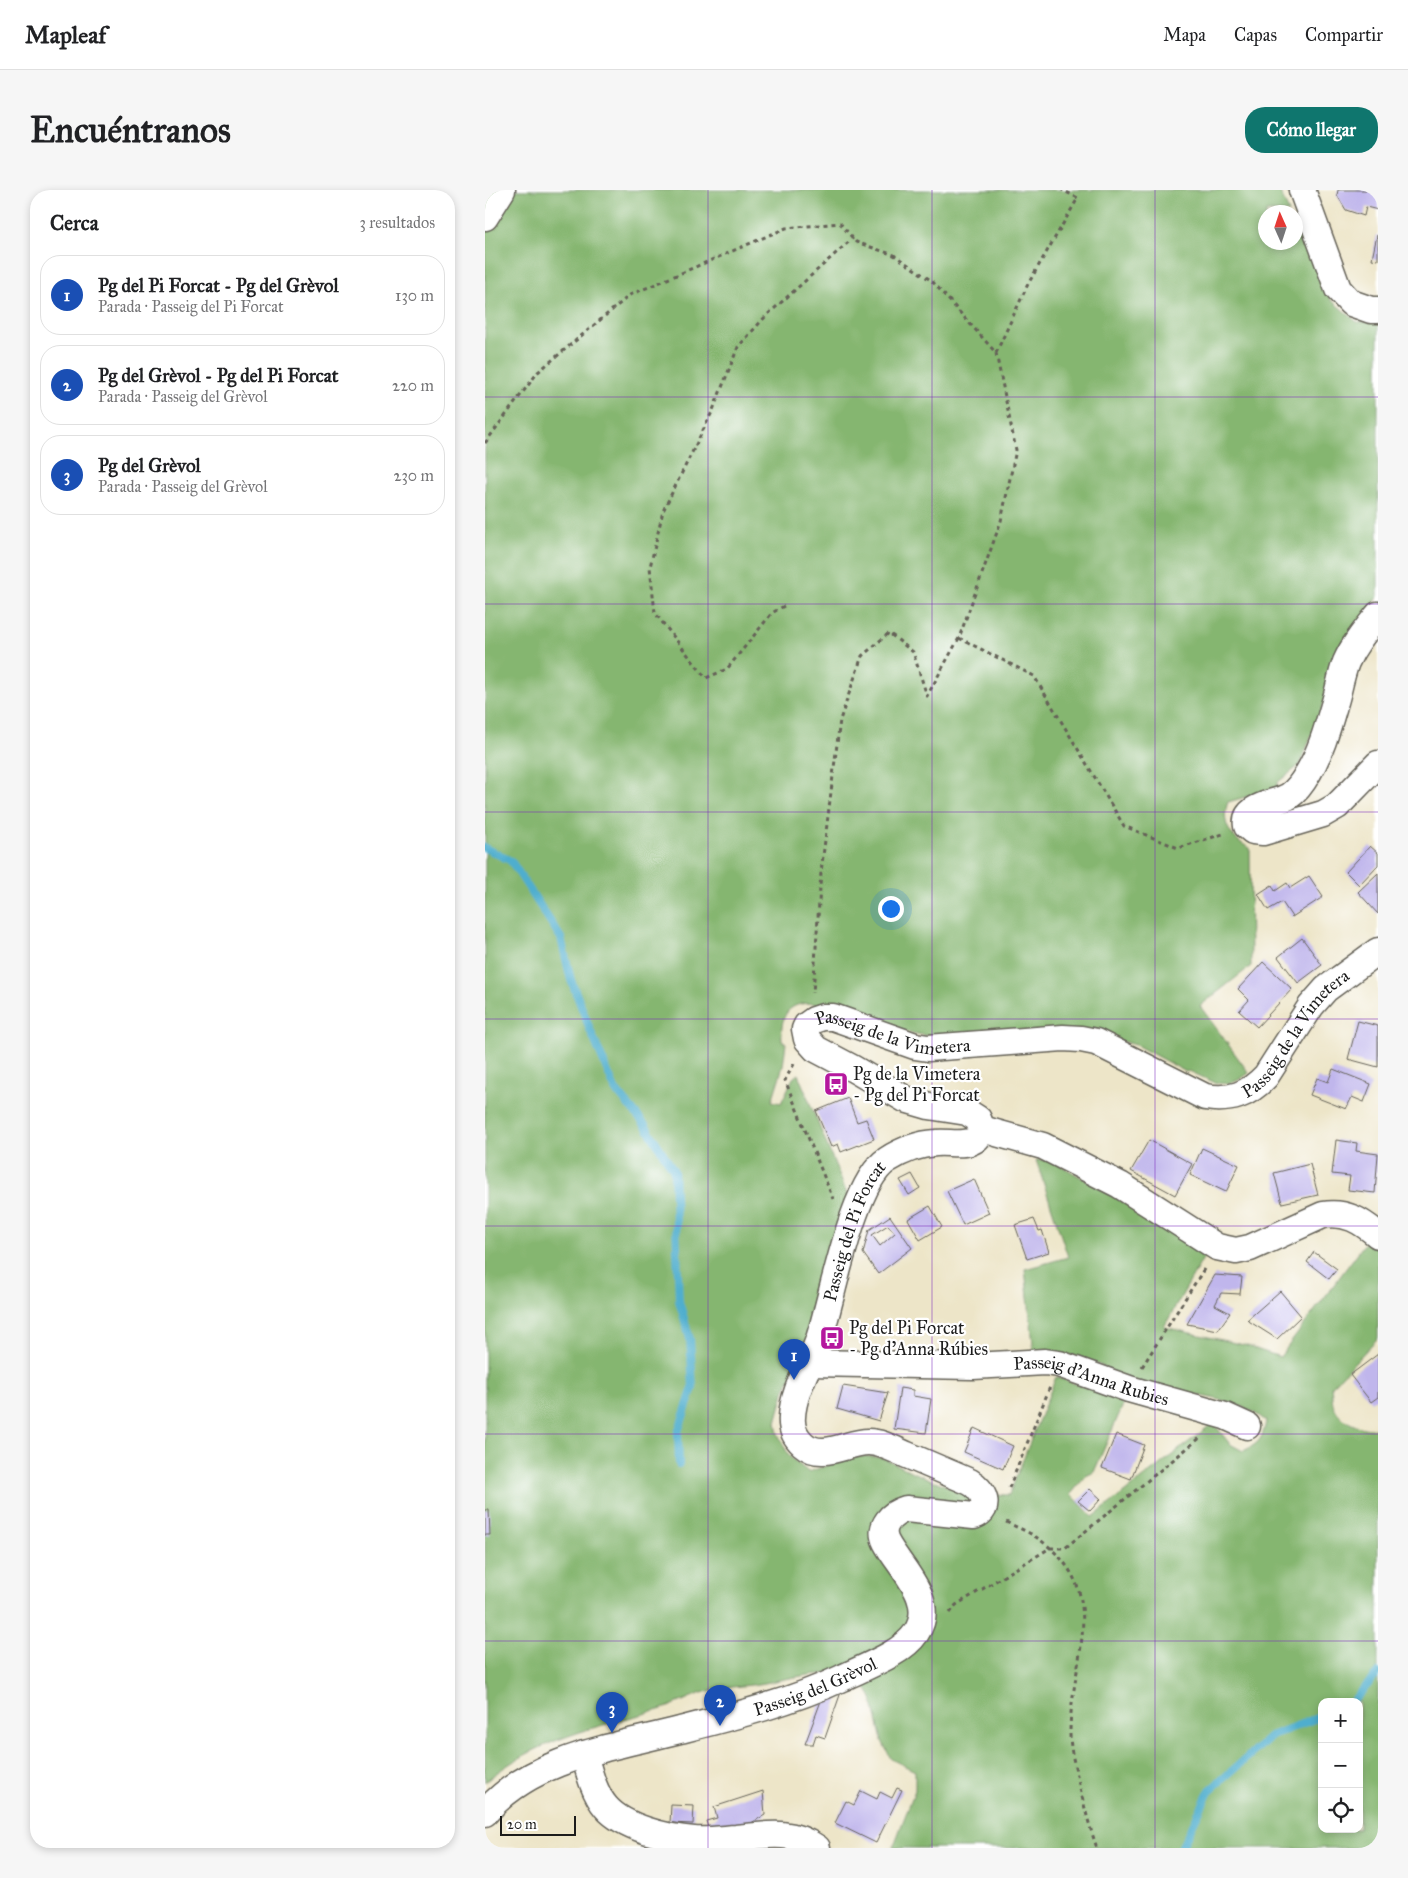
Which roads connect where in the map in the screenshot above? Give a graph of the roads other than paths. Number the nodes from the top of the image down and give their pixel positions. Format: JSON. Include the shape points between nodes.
{"nodes":[{"id":1,"x":502,"y":190,"type":"edge"},
{"id":2,"x":1302,"y":190,"type":"edge"},
{"id":3,"x":485,"y":217,"type":"edge"},
{"id":4,"x":1378,"y":310,"type":"edge"},
{"id":5,"x":1378,"y":615,"type":"edge"},
{"id":6,"x":1378,"y":764,"type":"edge"},
{"id":7,"x":1378,"y":951,"type":"edge"},
{"id":8,"x":982,"y":1129,"type":"junction"},
{"id":9,"x":1378,"y":1235,"type":"edge"},
{"id":10,"x":810,"y":1363,"type":"junction"},
{"id":11,"x":1236,"y":1421,"type":"road end"},
{"id":12,"x":919,"y":1629,"type":"joint"},
{"id":13,"x":584,"y":1754,"type":"junction"},
{"id":14,"x":485,"y":1813,"type":"edge"},
{"id":15,"x":817,"y":1848,"type":"edge"}],
"edges":[{"from":1,"to":3,"type":"street"},
{"from":2,"to":4,"type":"street","via":[[1338,289],[1351,303]]},
{"from":5,"to":6,"type":"street","via":[[1355,643],[1346,663],[1314,764],[1290,795],[1252,811],[1247,817],[1247,826],[1253,831],[1263,832],[1323,814],[1337,806]]},
{"from":7,"to":8,"type":"street","name":"Passeig de la Vimetera","via":[[1326,989],[1311,1006],[1266,1076],[1251,1090],[1234,1098],[1205,1098],[1096,1042],[1081,1039],[928,1048],[833,1017],[823,1017],[809,1030],[816,1049],[905,1099],[967,1112],[978,1119]]},
{"from":8,"to":9,"type":"street","via":[[1043,1146],[1120,1185],[1217,1247],[1250,1248],[1333,1213],[1353,1217]]},
{"from":8,"to":10,"type":"street","name":"Passeig del Pi Forcat","via":[[979,1137],[971,1142],[936,1143],[898,1153],[873,1173],[853,1219]]},
{"from":10,"to":11,"type":"street","name":"Passeig d'Anna Rubies","via":[[973,1366],[1045,1362]]},
{"from":10,"to":12,"type":"street","name":"Passeig del Pi Forcat","via":[[792,1418],[794,1432],[806,1446],[824,1451],[859,1443],[879,1444],[970,1482],[981,1490],[979,1510],[906,1509],[887,1521],[885,1541],[912,1579],[919,1595],[922,1612]]},
{"from":12,"to":13,"type":"street","name":"Passeig del Grèvol","via":[[897,1650],[801,1695],[715,1721]]},
{"from":13,"to":14,"type":"street","name":"Passeig del Grèvol","via":[[527,1779]]},
{"from":13,"to":15,"type":"street","via":[[595,1788],[605,1806],[634,1825],[694,1840],[785,1834]]}]}
